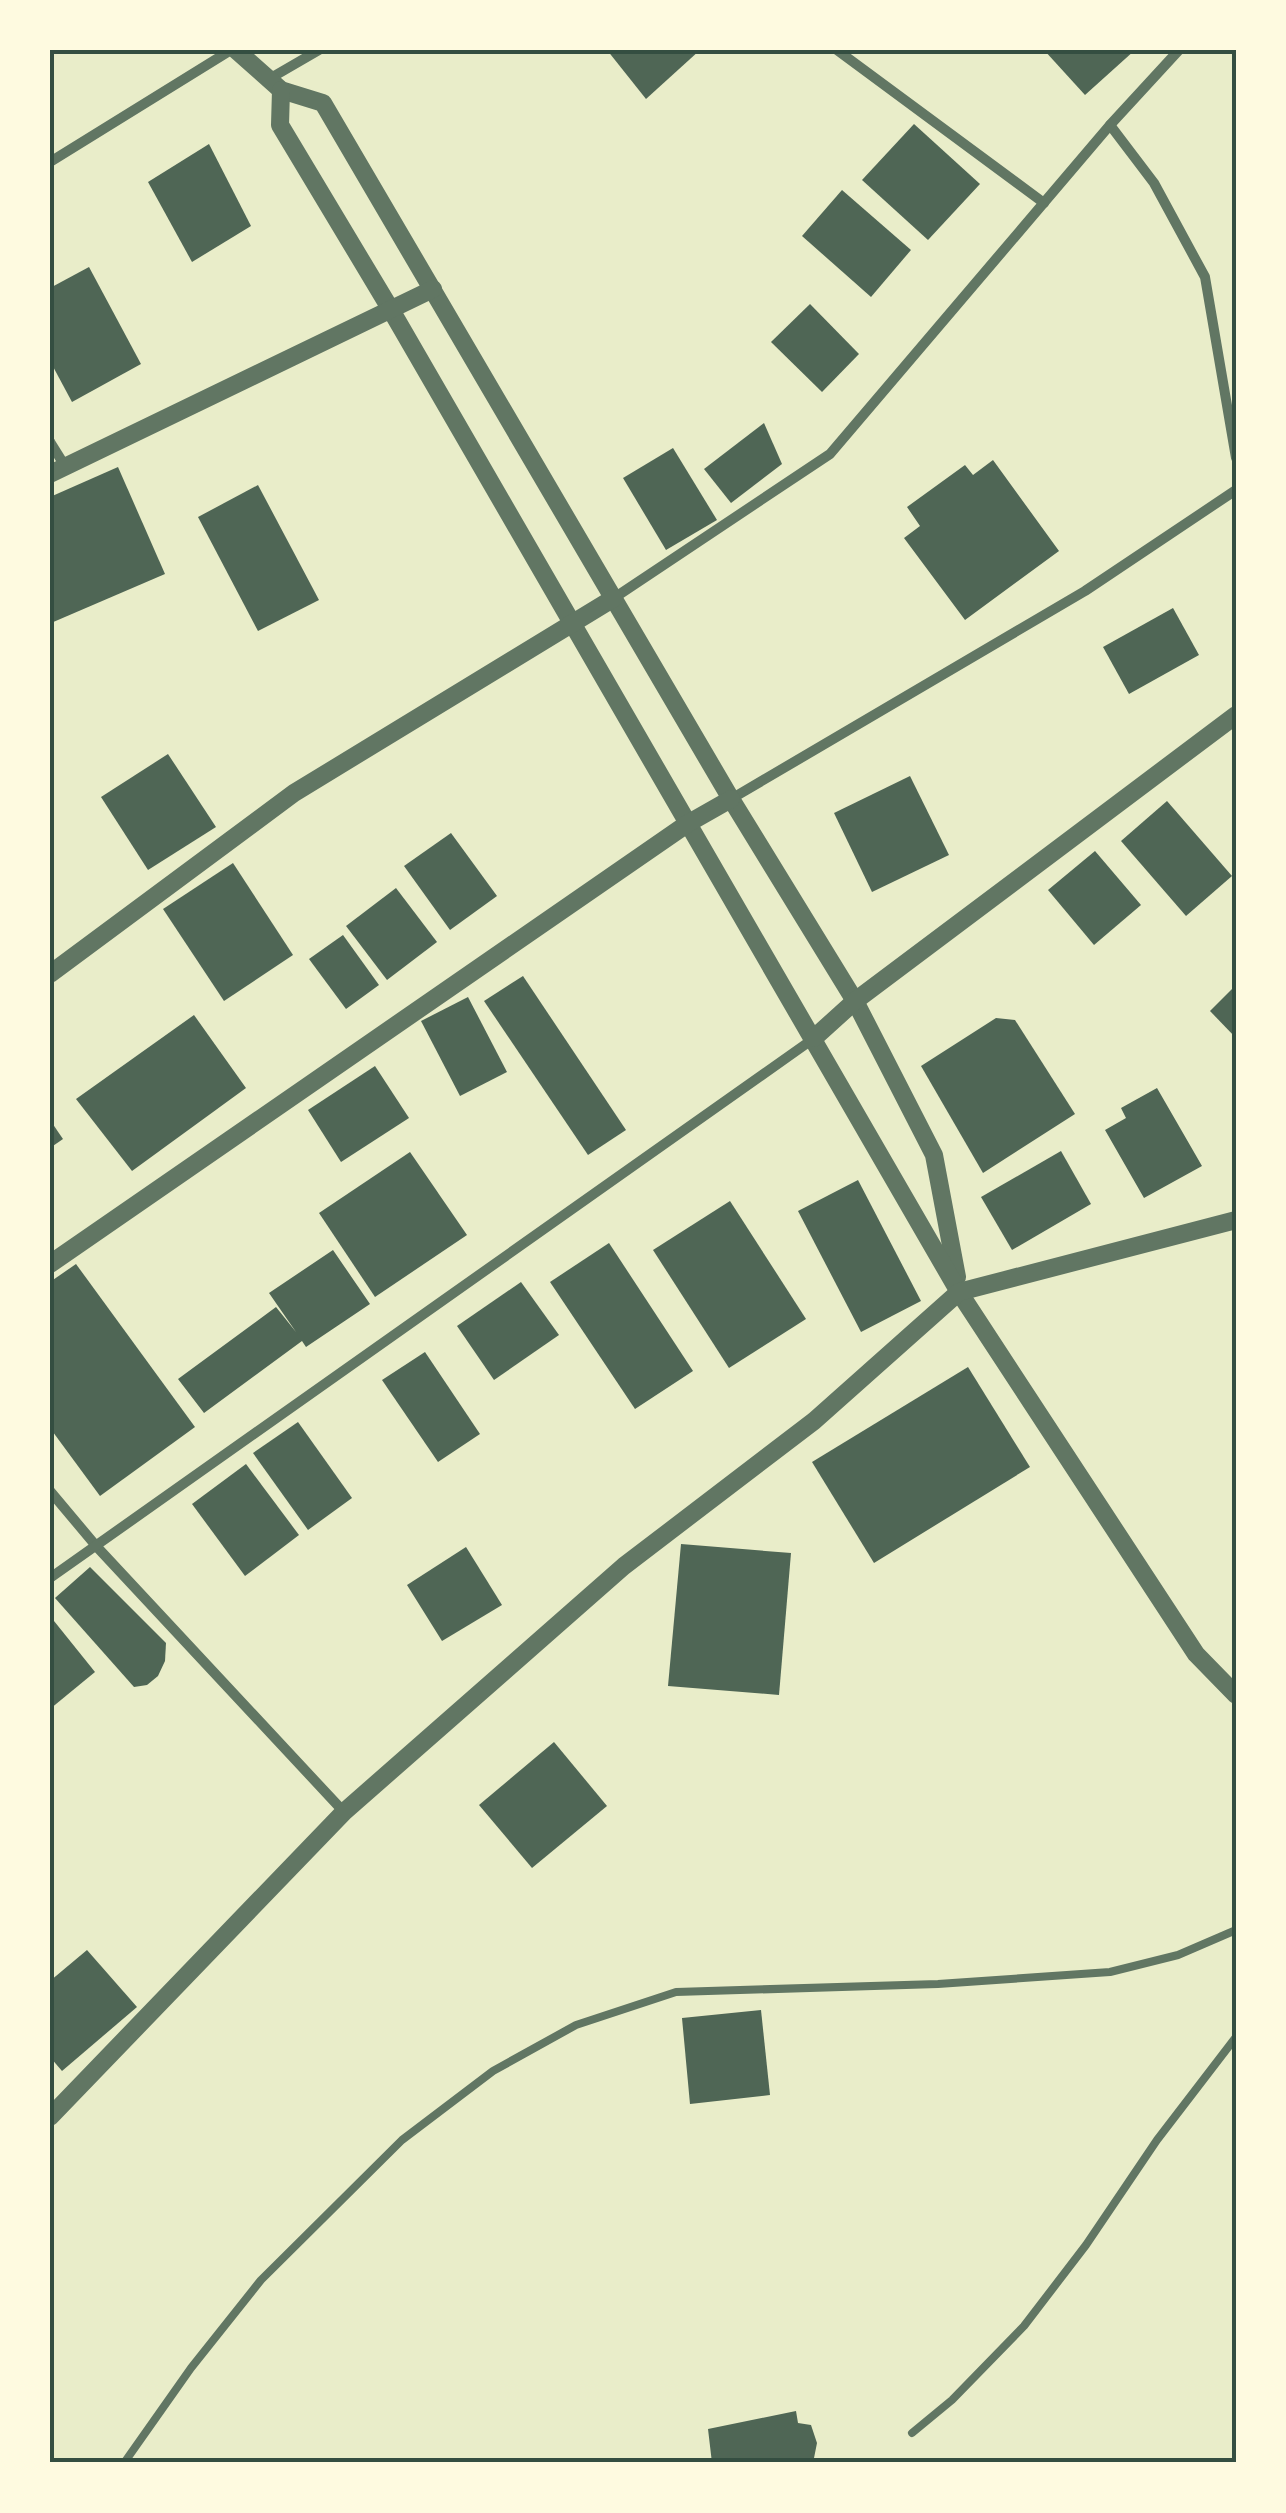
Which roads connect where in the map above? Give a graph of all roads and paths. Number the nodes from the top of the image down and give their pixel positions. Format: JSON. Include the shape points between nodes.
{"nodes":[{"id":1,"x":233,"y":50,"type":"edge"},
{"id":2,"x":319,"y":50,"type":"edge"},
{"id":3,"x":837,"y":50,"type":"edge"},
{"id":4,"x":1179,"y":50,"type":"edge"},
{"id":5,"x":275,"y":84,"type":"junction"},
{"id":6,"x":1110,"y":125,"type":"junction"},
{"id":7,"x":50,"y":162,"type":"edge"},
{"id":8,"x":1044,"y":203,"type":"junction"},
{"id":9,"x":433,"y":289,"type":"junction"},
{"id":10,"x":391,"y":310,"type":"junction"},
{"id":11,"x":50,"y":442,"type":"edge"},
{"id":12,"x":1236,"y":458,"type":"edge"},
{"id":13,"x":57,"y":470,"type":"edge"},
{"id":14,"x":1236,"y":490,"type":"edge"},
{"id":15,"x":614,"y":598,"type":"junction"},
{"id":16,"x":572,"y":624,"type":"junction"},
{"id":17,"x":1236,"y":715,"type":"edge"},
{"id":18,"x":731,"y":799,"type":"junction"},
{"id":19,"x":686,"y":824,"type":"junction"},
{"id":20,"x":50,"y":974,"type":"edge"},
{"id":21,"x":855,"y":1002,"type":"junction"},
{"id":22,"x":814,"y":1038,"type":"junction"},
{"id":23,"x":1236,"y":1220,"type":"edge"},
{"id":24,"x":50,"y":1264,"type":"edge"},
{"id":25,"x":960,"y":1292,"type":"junction"},
{"id":26,"x":50,"y":1491,"type":"edge"},
{"id":27,"x":96,"y":1547,"type":"junction"},
{"id":28,"x":50,"y":1578,"type":"edge"},
{"id":29,"x":1236,"y":1695,"type":"edge"},
{"id":30,"x":344,"y":1812,"type":"junction"},
{"id":31,"x":1236,"y":1930,"type":"edge"},
{"id":32,"x":1236,"y":2037,"type":"edge"},
{"id":33,"x":50,"y":2116,"type":"edge"},
{"id":34,"x":912,"y":2433,"type":"dead end"},
{"id":35,"x":124,"y":2463,"type":"edge"}],
"edges":[{"from":1,"to":5,"type":"street"},
{"from":1,"to":7,"type":"street"},
{"from":2,"to":5,"type":"street"},
{"from":3,"to":8,"type":"street"},
{"from":4,"to":6,"type":"street"},
{"from":5,"to":9,"type":"street","via":[[323,103]]},
{"from":5,"to":10,"type":"street","via":[[280,125]]},
{"from":6,"to":8,"type":"street"},
{"from":6,"to":12,"type":"street","via":[[1154,184],[1205,277]]},
{"from":8,"to":15,"type":"street","via":[[830,454]]},
{"from":9,"to":10,"type":"street"},
{"from":9,"to":15,"type":"street"},
{"from":10,"to":13,"type":"street"},
{"from":10,"to":16,"type":"street"},
{"from":11,"to":13,"type":"street"},
{"from":14,"to":18,"type":"street","via":[[1085,591]]},
{"from":15,"to":16,"type":"street"},
{"from":15,"to":18,"type":"street"},
{"from":16,"to":19,"type":"street"},
{"from":16,"to":20,"type":"street","via":[[294,793]]},
{"from":17,"to":21,"type":"street"},
{"from":18,"to":19,"type":"street"},
{"from":18,"to":21,"type":"street"},
{"from":19,"to":22,"type":"street"},
{"from":19,"to":24,"type":"street"},
{"from":21,"to":22,"type":"street"},
{"from":21,"to":25,"type":"street","via":[[934,1155]]},
{"from":22,"to":25,"type":"street"},
{"from":22,"to":27,"type":"street"},
{"from":23,"to":25,"type":"street"},
{"from":25,"to":29,"type":"street","via":[[1196,1654]]},
{"from":25,"to":30,"type":"street","via":[[814,1421],[624,1566]]},
{"from":26,"to":27,"type":"street"},
{"from":27,"to":28,"type":"street"},
{"from":27,"to":30,"type":"street"},
{"from":30,"to":33,"type":"street"},
{"from":31,"to":35,"type":"lane","via":[[1178,1955],[1110,1972],[676,1992],[576,2025],[493,2070],[402,2140],[261,2280]]},
{"from":32,"to":34,"type":"lane","via":[[1024,2326]]}]}
